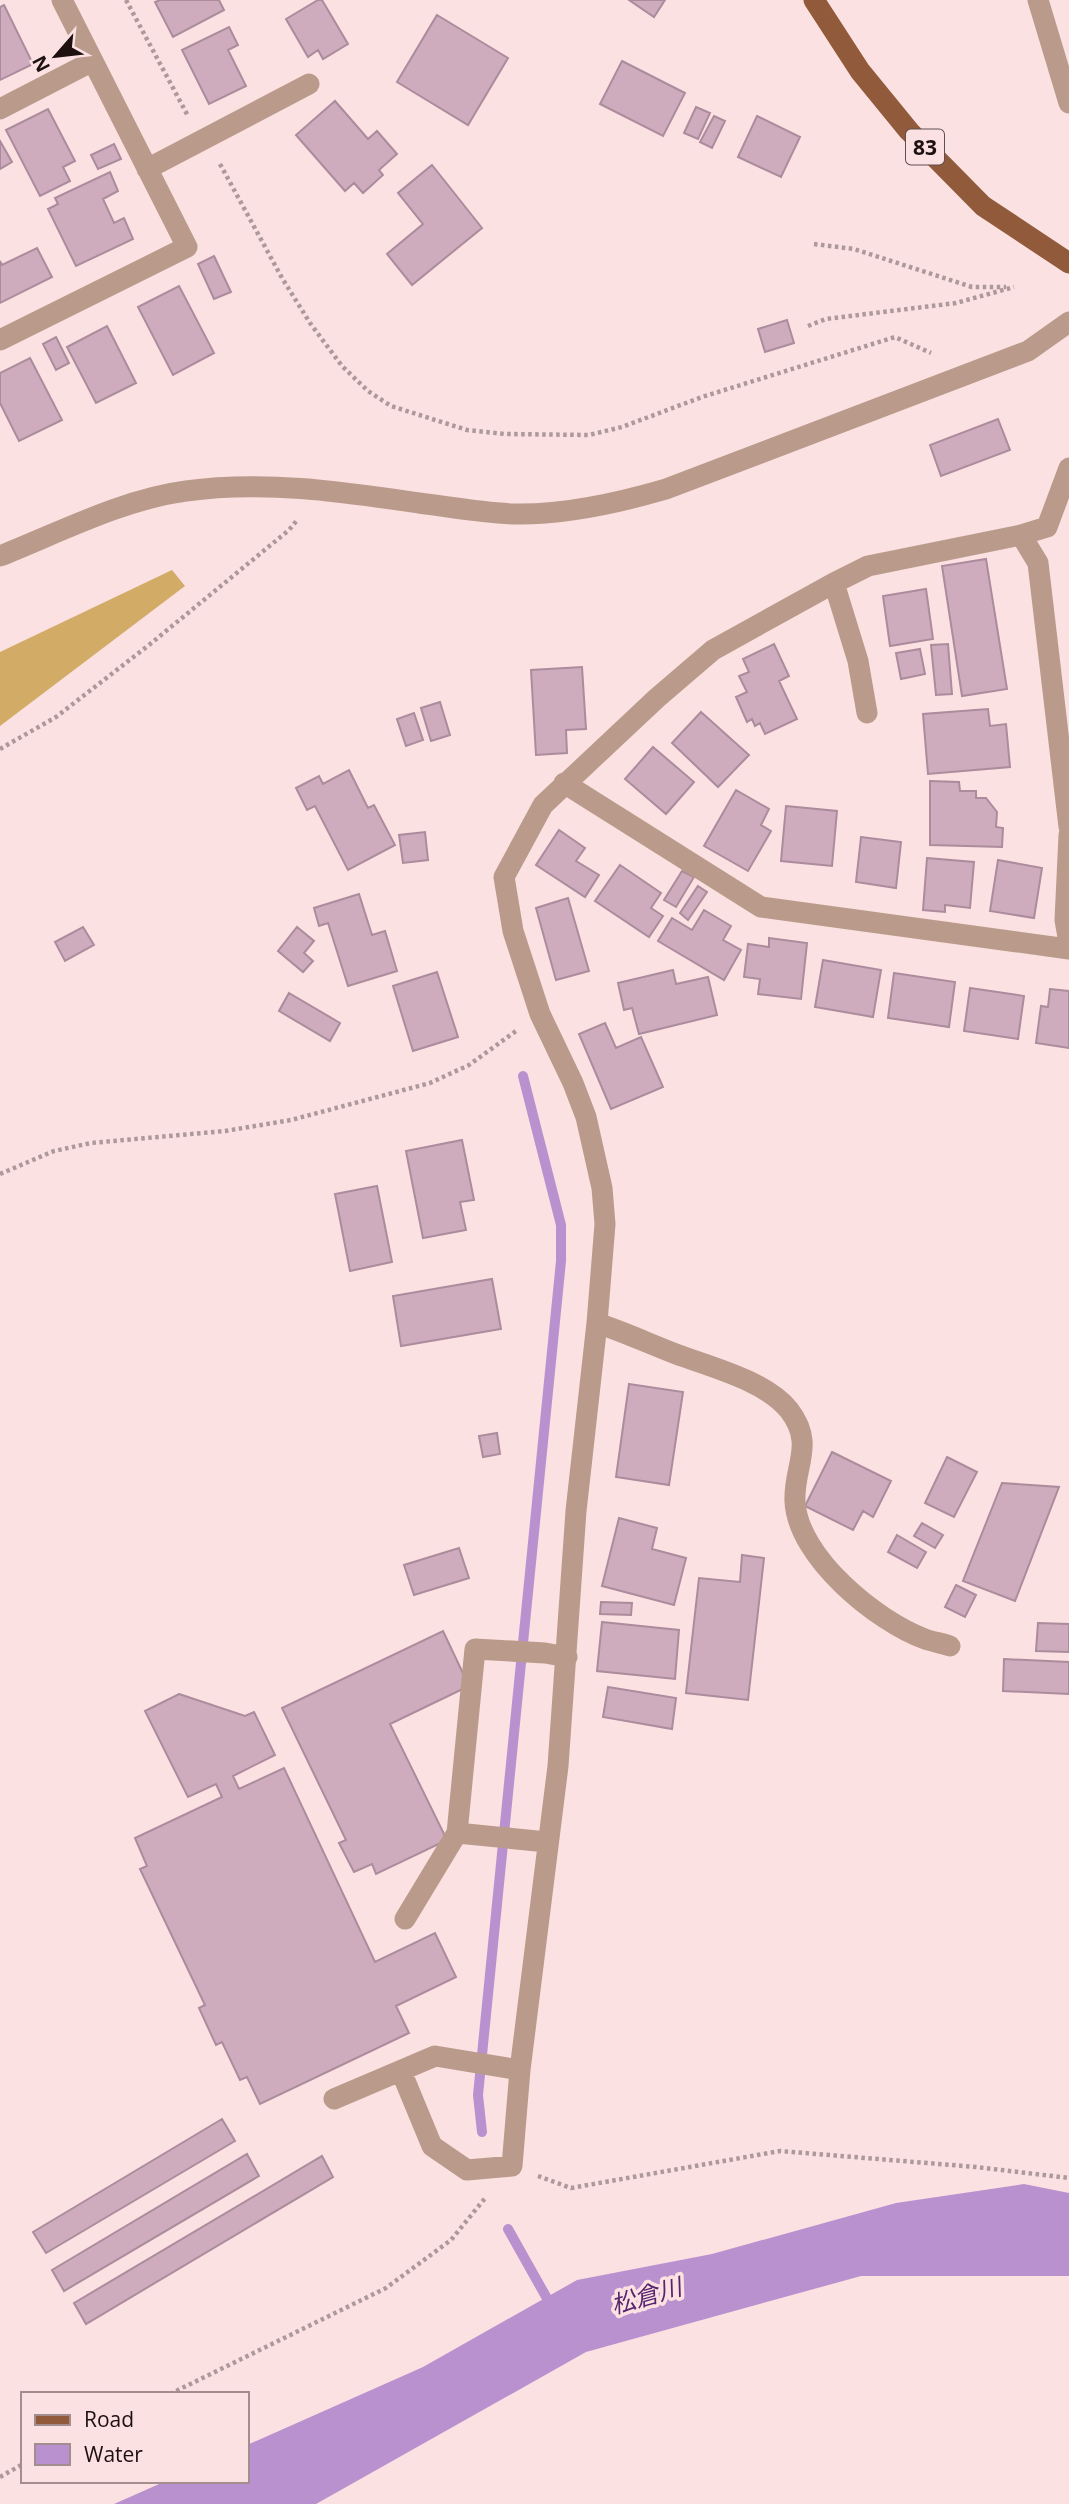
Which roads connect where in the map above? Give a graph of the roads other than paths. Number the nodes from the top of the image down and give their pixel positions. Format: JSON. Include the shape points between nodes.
{"nodes":[{"id":1,"x":62,"y":0,"type":"edge"},
{"id":2,"x":814,"y":0,"type":"edge"},
{"id":3,"x":1038,"y":0,"type":"edge"},
{"id":4,"x":93,"y":61,"type":"junction"},
{"id":5,"x":309,"y":84,"type":"dead end"},
{"id":6,"x":1069,"y":103,"type":"edge"},
{"id":7,"x":0,"y":109,"type":"edge"},
{"id":8,"x":147,"y":169,"type":"junction"},
{"id":9,"x":1069,"y":263,"type":"edge"},
{"id":10,"x":1069,"y":322,"type":"edge"},
{"id":11,"x":0,"y":340,"type":"edge"},
{"id":12,"x":1069,"y":468,"type":"edge"},
{"id":13,"x":1021,"y":535,"type":"junction"},
{"id":14,"x":0,"y":556,"type":"edge"},
{"id":15,"x":834,"y":583,"type":"junction"},
{"id":16,"x":867,"y":713,"type":"dead end"},
{"id":17,"x":564,"y":783,"type":"junction"},
{"id":18,"x":1069,"y":827,"type":"edge"},
{"id":19,"x":1069,"y":835,"type":"edge"},
{"id":20,"x":1069,"y":943,"type":"edge"},
{"id":21,"x":1069,"y":949,"type":"edge"},
{"id":22,"x":597,"y":1323,"type":"junction"},
{"id":23,"x":950,"y":1646,"type":"dead end"},
{"id":24,"x":567,"y":1657,"type":"junction"},
{"id":25,"x":457,"y":1833,"type":"junction"},
{"id":26,"x":537,"y":1841,"type":"junction"},
{"id":27,"x":405,"y":1919,"type":"dead end"},
{"id":28,"x":520,"y":2070,"type":"junction"},
{"id":29,"x":401,"y":2071,"type":"junction"},
{"id":30,"x":334,"y":2099,"type":"dead end"}],
"edges":[{"from":1,"to":4,"type":"street"},
{"from":2,"to":9,"type":"main road","number":"83","via":[[860,71],[909,131],[983,206]]},
{"from":3,"to":6,"type":"street"},
{"from":4,"to":7,"type":"street"},
{"from":4,"to":8,"type":"street"},
{"from":5,"to":8,"type":"street"},
{"from":8,"to":11,"type":"street","via":[[187,247]]},
{"from":10,"to":14,"type":"street","via":[[1028,351],[633,499],[517,514],[313,490],[242,487],[185,491],[132,504]]},
{"from":12,"to":13,"type":"street","via":[[1047,527]]},
{"from":13,"to":15,"type":"street","via":[[868,566]]},
{"from":13,"to":18,"type":"street","via":[[1038,563]]},
{"from":15,"to":16,"type":"street","via":[[858,661]]},
{"from":15,"to":17,"type":"street","via":[[713,650]]},
{"from":17,"to":21,"type":"street","via":[[761,907]]},
{"from":17,"to":22,"type":"street","via":[[543,805],[504,877],[513,930],[540,1014],[586,1117],[602,1188],[605,1224]]},
{"from":19,"to":20,"type":"street","via":[[1065,920]]},
{"from":22,"to":23,"type":"street","via":[[777,1396],[801,1431],[802,1461],[795,1499],[802,1534],[833,1576],[876,1611],[924,1639]]},
{"from":22,"to":24,"type":"street","via":[[576,1511]]},
{"from":24,"to":25,"type":"street","via":[[475,1649]]},
{"from":24,"to":26,"type":"street","via":[[558,1766]]},
{"from":25,"to":26,"type":"street"},
{"from":25,"to":27,"type":"street"},
{"from":26,"to":28,"type":"street"},
{"from":28,"to":29,"type":"street","via":[[435,2056]]},
{"from":28,"to":29,"type":"street","via":[[512,2166],[467,2170],[432,2146]]},
{"from":29,"to":30,"type":"street"}]}
